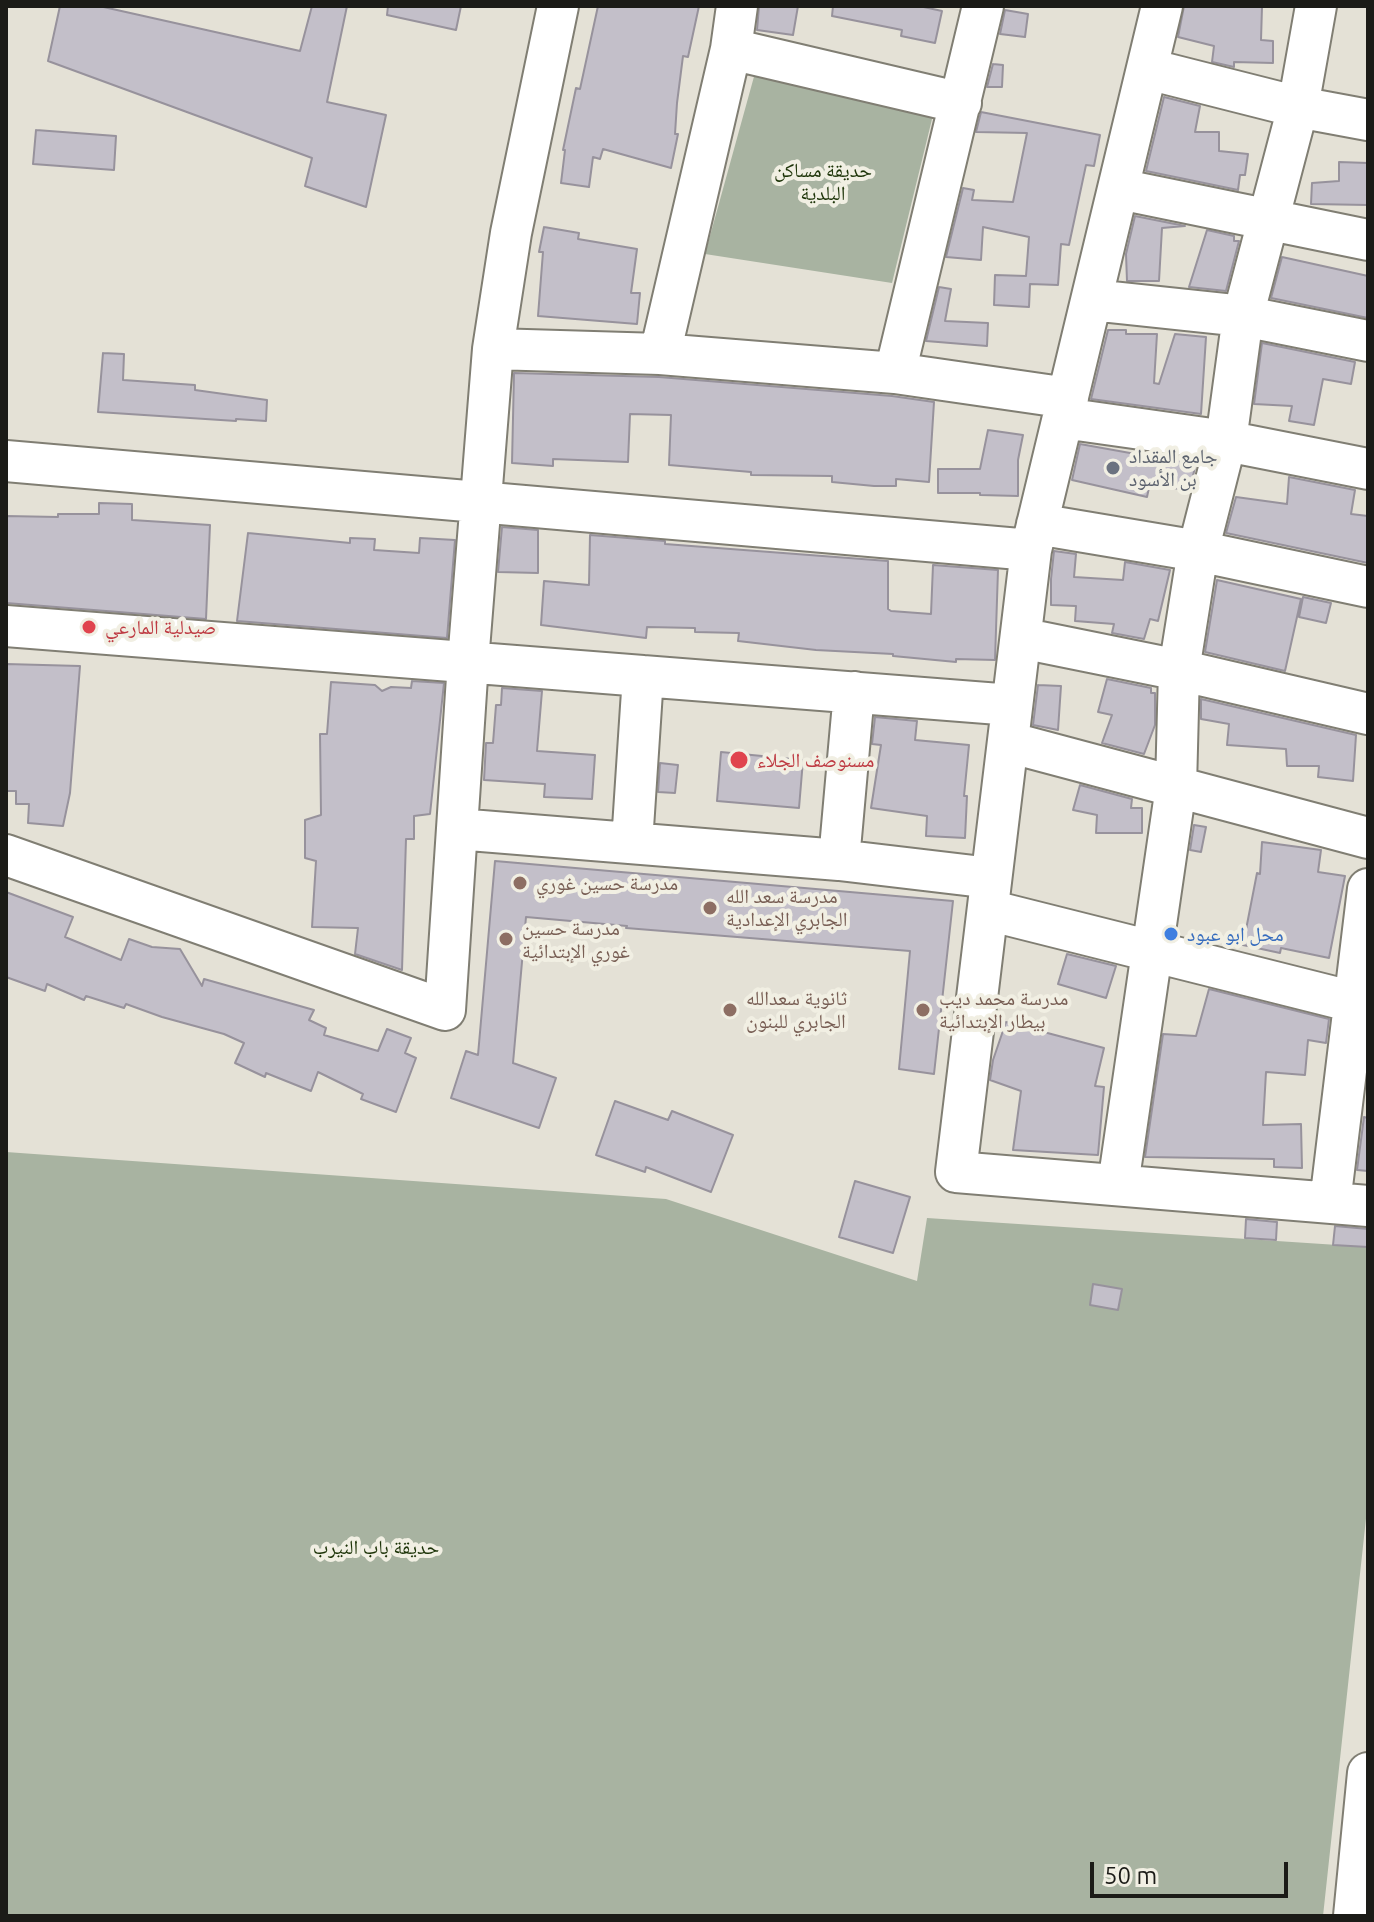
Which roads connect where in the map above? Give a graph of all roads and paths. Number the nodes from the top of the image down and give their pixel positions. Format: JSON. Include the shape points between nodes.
{"nodes":[{"id":1,"x":558,"y":6,"type":"edge"},
{"id":2,"x":737,"y":6,"type":"edge"},
{"id":3,"x":983,"y":6,"type":"edge"},
{"id":4,"x":1162,"y":6,"type":"edge"},
{"id":5,"x":1316,"y":6,"type":"edge"},
{"id":6,"x":731,"y":49,"type":"junction"},
{"id":7,"x":1148,"y":69,"type":"junction"},
{"id":8,"x":961,"y":103,"type":"junction"},
{"id":9,"x":1298,"y":107,"type":"junction"},
{"id":10,"x":1368,"y":120,"type":"edge"},
{"id":11,"x":1119,"y":189,"type":"junction"},
{"id":12,"x":1269,"y":218,"type":"junction"},
{"id":13,"x":1368,"y":240,"type":"edge"},
{"id":14,"x":1092,"y":300,"type":"junction"},
{"id":15,"x":1243,"y":316,"type":"junction"},
{"id":16,"x":1368,"y":341,"type":"edge"},
{"id":17,"x":493,"y":349,"type":"junction"},
{"id":18,"x":660,"y":354,"type":"junction"},
{"id":19,"x":895,"y":373,"type":"junction"},
{"id":20,"x":1066,"y":408,"type":"junction"},
{"id":21,"x":1226,"y":441,"type":"junction"},
{"id":22,"x":6,"y":461,"type":"edge"},
{"id":23,"x":1368,"y":469,"type":"edge"},
{"id":24,"x":480,"y":502,"type":"junction"},
{"id":25,"x":1034,"y":537,"type":"junction"},
{"id":26,"x":1198,"y":551,"type":"junction"},
{"id":27,"x":1368,"y":587,"type":"edge"},
{"id":28,"x":6,"y":626,"type":"edge"},
{"id":29,"x":1021,"y":638,"type":"junction"},
{"id":30,"x":468,"y":662,"type":"junction"},
{"id":31,"x":1179,"y":670,"type":"junction"},
{"id":32,"x":643,"y":676,"type":"junction"},
{"id":33,"x":854,"y":692,"type":"junction"},
{"id":34,"x":1368,"y":714,"type":"edge"},
{"id":35,"x":1010,"y":724,"type":"junction"},
{"id":36,"x":1176,"y":787,"type":"junction"},
{"id":37,"x":457,"y":829,"type":"junction"},
{"id":38,"x":1368,"y":838,"type":"edge"},
{"id":39,"x":632,"y":843,"type":"junction"},
{"id":40,"x":6,"y":855,"type":"edge"},
{"id":41,"x":839,"y":860,"type":"junction"},
{"id":42,"x":1368,"y":889,"type":"edge"},
{"id":43,"x":989,"y":894,"type":"junction"},
{"id":44,"x":1152,"y":951,"type":"junction"},
{"id":45,"x":1354,"y":1002,"type":"junction"},
{"id":46,"x":1118,"y":1185,"type":"junction"},
{"id":47,"x":1349,"y":1204,"type":"edge"},
{"id":48,"x":1368,"y":1773,"type":"edge"},
{"id":49,"x":1363,"y":1868,"type":"edge"},
{"id":50,"x":1354,"y":1916,"type":"edge"}],
"edges":[{"from":1,"to":17,"type":"street"},
{"from":2,"to":6,"type":"street"},
{"from":3,"to":8,"type":"street"},
{"from":4,"to":7,"type":"street"},
{"from":5,"to":9,"type":"street"},
{"from":6,"to":8,"type":"street"},
{"from":6,"to":18,"type":"street"},
{"from":7,"to":9,"type":"street"},
{"from":7,"to":11,"type":"street"},
{"from":8,"to":19,"type":"street"},
{"from":9,"to":10,"type":"street"},
{"from":9,"to":12,"type":"street"},
{"from":11,"to":12,"type":"street"},
{"from":11,"to":14,"type":"street"},
{"from":12,"to":13,"type":"street"},
{"from":12,"to":15,"type":"street"},
{"from":14,"to":15,"type":"street"},
{"from":14,"to":20,"type":"street"},
{"from":15,"to":16,"type":"street"},
{"from":15,"to":21,"type":"street"},
{"from":17,"to":18,"type":"street"},
{"from":17,"to":24,"type":"street"},
{"from":18,"to":19,"type":"street"},
{"from":19,"to":20,"type":"street"},
{"from":20,"to":21,"type":"street"},
{"from":20,"to":25,"type":"street"},
{"from":21,"to":23,"type":"street"},
{"from":21,"to":26,"type":"street"},
{"from":22,"to":24,"type":"street"},
{"from":24,"to":25,"type":"street"},
{"from":24,"to":30,"type":"street"},
{"from":25,"to":26,"type":"street"},
{"from":25,"to":29,"type":"street"},
{"from":26,"to":27,"type":"street"},
{"from":26,"to":31,"type":"street"},
{"from":28,"to":30,"type":"street"},
{"from":29,"to":31,"type":"street"},
{"from":29,"to":35,"type":"street"},
{"from":30,"to":32,"type":"street"},
{"from":30,"to":37,"type":"street"},
{"from":31,"to":34,"type":"street"},
{"from":31,"to":36,"type":"street"},
{"from":32,"to":33,"type":"street"},
{"from":32,"to":39,"type":"street"},
{"from":33,"to":35,"type":"street"},
{"from":33,"to":41,"type":"street"},
{"from":35,"to":36,"type":"street"},
{"from":35,"to":43,"type":"street"},
{"from":36,"to":38,"type":"street"},
{"from":36,"to":44,"type":"street"},
{"from":37,"to":39,"type":"street"},
{"from":37,"to":40,"type":"street","via":[[445,1010]]},
{"from":39,"to":41,"type":"street"},
{"from":41,"to":43,"type":"street"},
{"from":42,"to":45,"type":"street"},
{"from":43,"to":44,"type":"street"},
{"from":43,"to":46,"type":"street","via":[[956,1172]]},
{"from":44,"to":45,"type":"street"},
{"from":44,"to":46,"type":"street"},
{"from":45,"to":47,"type":"street"},
{"from":46,"to":47,"type":"street"},
{"from":48,"to":49,"type":"street"},
{"from":49,"to":50,"type":"street"}]}
